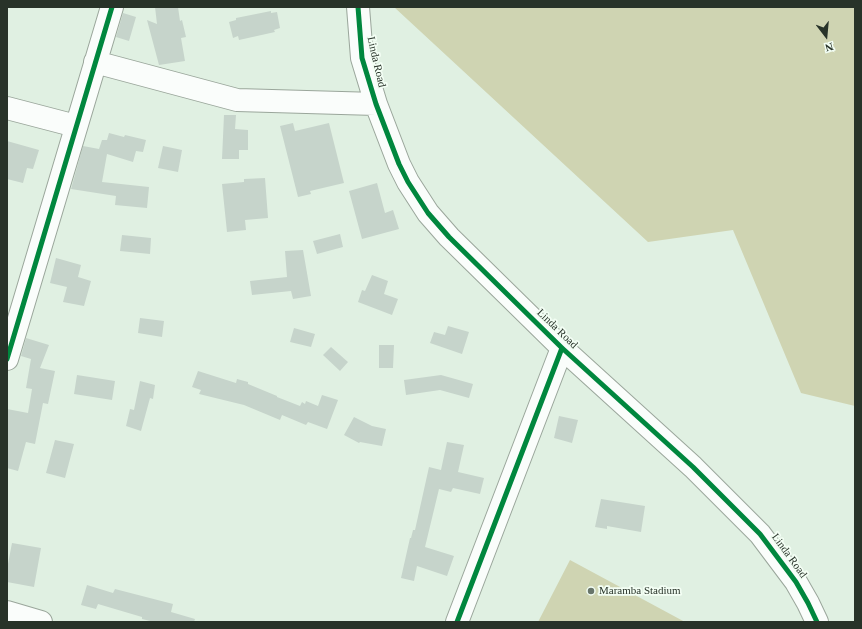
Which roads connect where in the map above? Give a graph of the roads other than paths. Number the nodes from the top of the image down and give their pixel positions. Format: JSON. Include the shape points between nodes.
{"nodes":[{"id":1,"x":112,"y":7,"type":"edge"},
{"id":2,"x":358,"y":7,"type":"edge"},
{"id":3,"x":96,"y":62,"type":"junction"},
{"id":4,"x":376,"y":104,"type":"junction"},
{"id":5,"x":7,"y":108,"type":"edge"},
{"id":6,"x":76,"y":126,"type":"junction"},
{"id":7,"x":562,"y":348,"type":"junction"},
{"id":8,"x":7,"y":359,"type":"edge"},
{"id":9,"x":7,"y":612,"type":"edge"},
{"id":10,"x":41,"y":622,"type":"edge"},
{"id":11,"x":457,"y":622,"type":"edge"},
{"id":12,"x":817,"y":622,"type":"edge"}],
"edges":[{"from":1,"to":3,"type":"street"},
{"from":2,"to":4,"type":"street","name":"Linda Road","via":[[362,58]]},
{"from":3,"to":4,"type":"street","via":[[237,100]]},
{"from":3,"to":6,"type":"street"},
{"from":4,"to":7,"type":"street","name":"Linda Road","via":[[399,164],[428,213],[449,238]]},
{"from":5,"to":6,"type":"street"},
{"from":6,"to":8,"type":"street"},
{"from":7,"to":11,"type":"street"},
{"from":7,"to":12,"type":"street","name":"Linda Road","via":[[693,467],[760,534],[796,582]]},
{"from":9,"to":10,"type":"street"}]}
